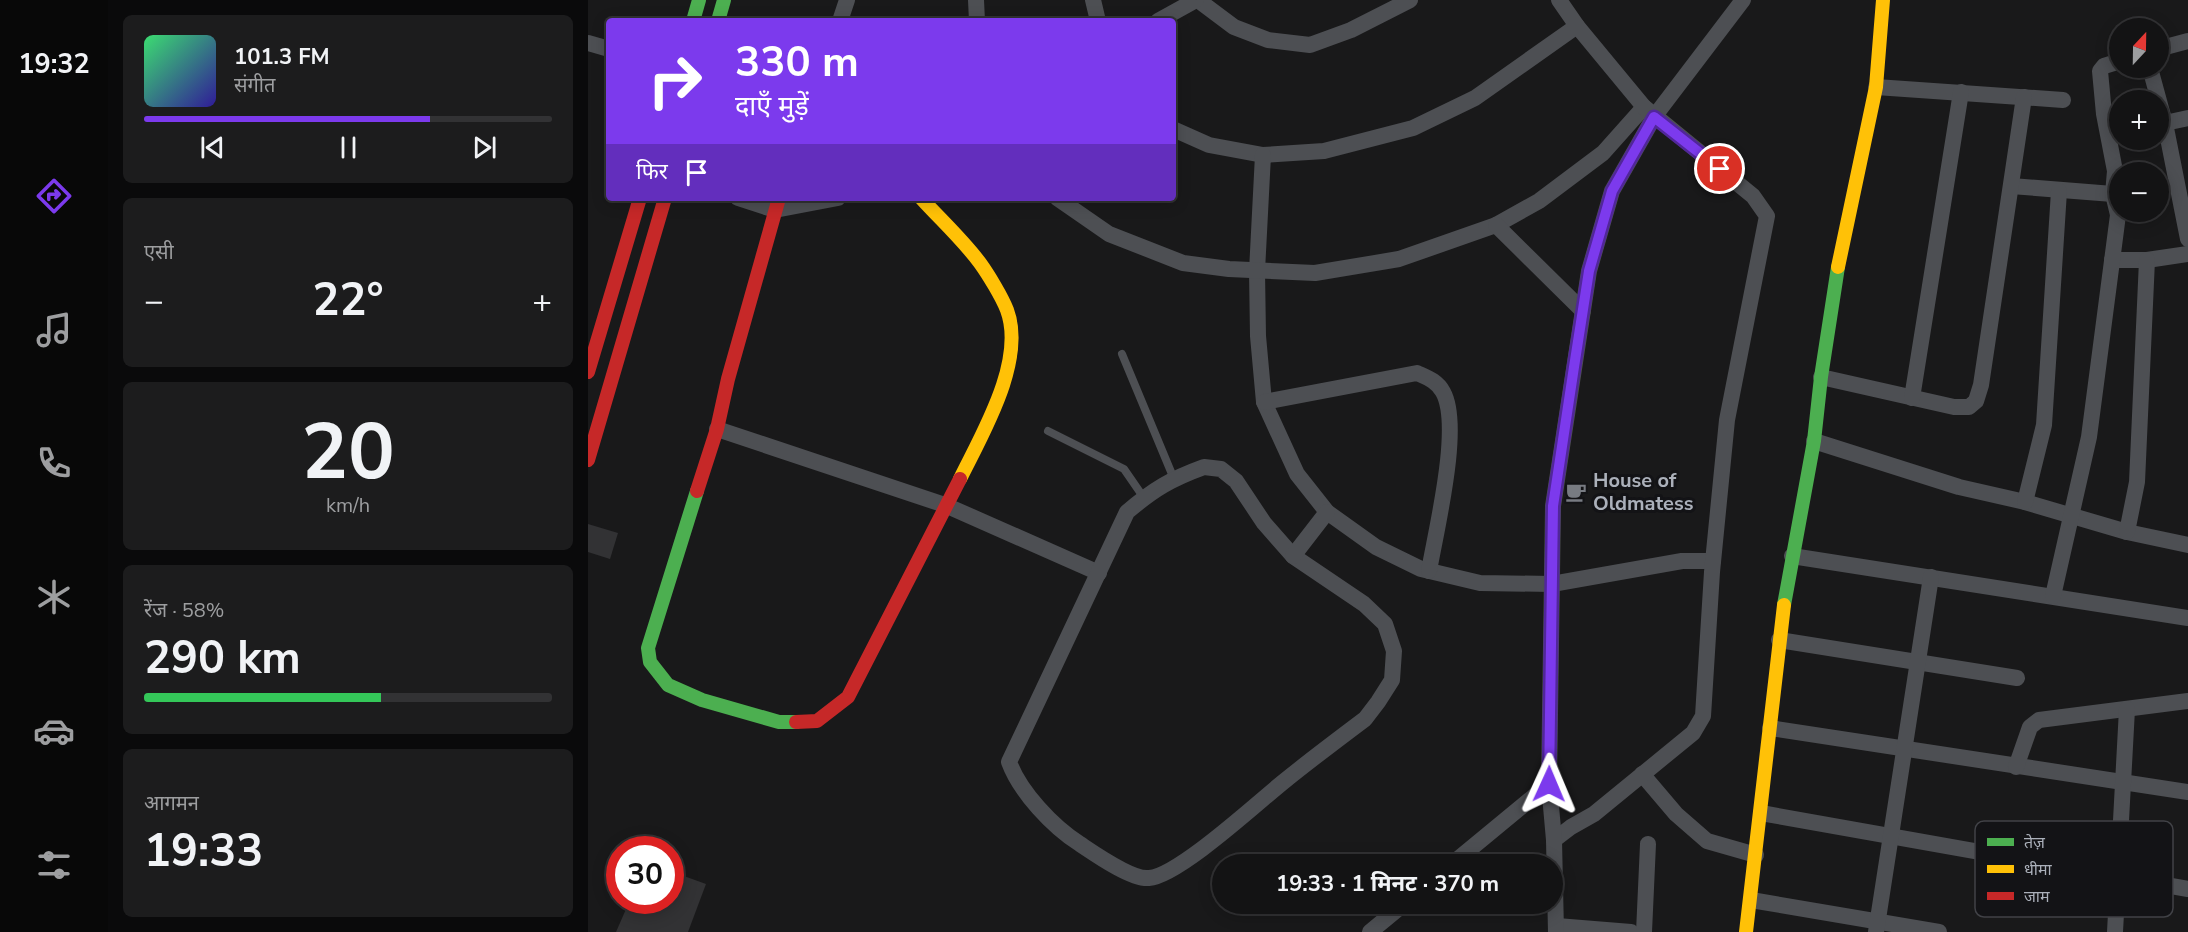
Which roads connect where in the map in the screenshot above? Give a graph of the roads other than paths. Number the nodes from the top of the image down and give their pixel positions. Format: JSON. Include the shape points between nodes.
{"nodes":[{"id":1,"x":699,"y":0,"type":"edge"},
{"id":2,"x":724,"y":0,"type":"edge"},
{"id":3,"x":848,"y":0,"type":"edge"},
{"id":4,"x":976,"y":0,"type":"edge"},
{"id":5,"x":1093,"y":0,"type":"edge"},
{"id":6,"x":1197,"y":0,"type":"edge"},
{"id":7,"x":1410,"y":0,"type":"edge"},
{"id":8,"x":1559,"y":0,"type":"edge"},
{"id":9,"x":1743,"y":0,"type":"edge"},
{"id":10,"x":1883,"y":0,"type":"edge"},
{"id":11,"x":694,"y":18,"type":"edge"},
{"id":12,"x":718,"y":18,"type":"edge"},
{"id":13,"x":841,"y":18,"type":"edge"},
{"id":14,"x":851,"y":18,"type":"edge"},
{"id":15,"x":977,"y":18,"type":"edge"},
{"id":16,"x":1097,"y":18,"type":"edge"},
{"id":17,"x":1164,"y":18,"type":"edge"},
{"id":18,"x":1577,"y":26,"type":"junction"},
{"id":19,"x":2188,"y":40,"type":"edge"},
{"id":20,"x":588,"y":43,"type":"edge"},
{"id":21,"x":2169,"y":46,"type":"edge"},
{"id":22,"x":606,"y":49,"type":"edge"},
{"id":23,"x":2109,"y":64,"type":"edge"},
{"id":24,"x":1876,"y":87,"type":"junction"},
{"id":25,"x":1961,"y":92,"type":"junction"},
{"id":26,"x":2024,"y":97,"type":"junction"},
{"id":27,"x":2063,"y":99,"type":"dead end"},
{"id":28,"x":1649,"y":112,"type":"junction"},
{"id":29,"x":2188,"y":118,"type":"edge"},
{"id":30,"x":2169,"y":122,"type":"edge"},
{"id":31,"x":1176,"y":130,"type":"edge"},
{"id":32,"x":2169,"y":143,"type":"edge"},
{"id":33,"x":1263,"y":155,"type":"junction"},
{"id":34,"x":2113,"y":162,"type":"edge"},
{"id":35,"x":2011,"y":186,"type":"junction"},
{"id":36,"x":2059,"y":191,"type":"junction"},
{"id":37,"x":2109,"y":194,"type":"edge"},
{"id":38,"x":639,"y":201,"type":"edge"},
{"id":39,"x":664,"y":201,"type":"edge"},
{"id":40,"x":758,"y":201,"type":"edge"},
{"id":41,"x":808,"y":201,"type":"edge"},
{"id":42,"x":924,"y":201,"type":"edge"},
{"id":43,"x":1061,"y":201,"type":"edge"},
{"id":44,"x":777,"y":204,"type":"edge"},
{"id":45,"x":2117,"y":222,"type":"edge"},
{"id":46,"x":1496,"y":225,"type":"junction"},
{"id":47,"x":2188,"y":239,"type":"edge"},
{"id":48,"x":2188,"y":254,"type":"edge"},
{"id":49,"x":2112,"y":260,"type":"junction"},
{"id":50,"x":2147,"y":260,"type":"junction"},
{"id":51,"x":1257,"y":271,"type":"junction"},
{"id":52,"x":1583,"y":311,"type":"junction"},
{"id":53,"x":1122,"y":354,"type":"dead end"},
{"id":54,"x":588,"y":372,"type":"edge"},
{"id":55,"x":1821,"y":377,"type":"junction"},
{"id":56,"x":1912,"y":398,"type":"junction"},
{"id":57,"x":1264,"y":402,"type":"junction"},
{"id":58,"x":717,"y":429,"type":"junction"},
{"id":59,"x":1048,"y":431,"type":"dead end"},
{"id":60,"x":1814,"y":441,"type":"junction"},
{"id":61,"x":588,"y":460,"type":"edge"},
{"id":62,"x":1173,"y":479,"type":"junction"},
{"id":63,"x":1144,"y":498,"type":"junction"},
{"id":64,"x":2025,"y":502,"type":"junction"},
{"id":65,"x":945,"y":505,"type":"junction"},
{"id":66,"x":1327,"y":512,"type":"junction"},
{"id":67,"x":2071,"y":516,"type":"junction"},
{"id":68,"x":2127,"y":532,"type":"junction"},
{"id":69,"x":2188,"y":545,"type":"edge"},
{"id":70,"x":1293,"y":556,"type":"junction"},
{"id":71,"x":1792,"y":556,"type":"junction"},
{"id":72,"x":1713,"y":561,"type":"junction"},
{"id":73,"x":1429,"y":571,"type":"junction"},
{"id":74,"x":1099,"y":573,"type":"junction"},
{"id":75,"x":1931,"y":577,"type":"junction"},
{"id":76,"x":1552,"y":584,"type":"junction"},
{"id":77,"x":2054,"y":596,"type":"junction"},
{"id":78,"x":2188,"y":618,"type":"edge"},
{"id":79,"x":1779,"y":640,"type":"junction"},
{"id":80,"x":1918,"y":662,"type":"junction"},
{"id":81,"x":2017,"y":678,"type":"dead end"},
{"id":82,"x":2188,"y":700,"type":"edge"},
{"id":83,"x":2127,"y":709,"type":"junction"},
{"id":84,"x":1770,"y":728,"type":"junction"},
{"id":85,"x":1904,"y":749,"type":"junction"},
{"id":86,"x":2016,"y":767,"type":"junction"},
{"id":87,"x":1642,"y":774,"type":"junction"},
{"id":88,"x":2123,"y":783,"type":"junction"},
{"id":89,"x":1549,"y":784,"type":"junction"},
{"id":90,"x":2188,"y":792,"type":"edge"},
{"id":91,"x":1761,"y":813,"type":"junction"},
{"id":92,"x":2121,"y":821,"type":"edge"},
{"id":93,"x":1891,"y":836,"type":"junction"},
{"id":94,"x":1554,"y":840,"type":"junction"},
{"id":95,"x":1648,"y":844,"type":"dead end"},
{"id":96,"x":1975,"y":851,"type":"edge"},
{"id":97,"x":1464,"y":854,"type":"edge"},
{"id":98,"x":1756,"y":855,"type":"junction"},
{"id":99,"x":2173,"y":886,"type":"edge"},
{"id":100,"x":2188,"y":889,"type":"edge"},
{"id":101,"x":1750,"y":900,"type":"junction"},
{"id":102,"x":1392,"y":914,"type":"edge"},
{"id":103,"x":2116,"y":917,"type":"edge"},
{"id":104,"x":1876,"y":927,"type":"edge"},
{"id":105,"x":1556,"y":929,"type":"edge"},
{"id":106,"x":1370,"y":932,"type":"edge"},
{"id":107,"x":1631,"y":932,"type":"edge"},
{"id":108,"x":1644,"y":932,"type":"edge"},
{"id":109,"x":1746,"y":932,"type":"edge"},
{"id":110,"x":1939,"y":932,"type":"edge"},
{"id":111,"x":2115,"y":932,"type":"edge"}],
"edges":[{"from":1,"to":11,"type":"street"},
{"from":2,"to":12,"type":"street"},
{"from":3,"to":13,"type":"street"},
{"from":3,"to":14,"type":"street"},
{"from":4,"to":15,"type":"street"},
{"from":5,"to":16,"type":"street"},
{"from":6,"to":7,"type":"street","via":[[1234,27],[1268,40],[1310,45],[1351,30]]},
{"from":6,"to":17,"type":"street"},
{"from":8,"to":18,"type":"street"},
{"from":9,"to":28,"type":"street"},
{"from":10,"to":24,"type":"street"},
{"from":18,"to":28,"type":"street"},
{"from":18,"to":33,"type":"street","via":[[1475,98],[1413,128],[1324,151]]},
{"from":19,"to":21,"type":"street"},
{"from":20,"to":22,"type":"street"},
{"from":23,"to":34,"type":"street","via":[[2100,74]]},
{"from":24,"to":25,"type":"street"},
{"from":24,"to":55,"type":"street","via":[[1838,267]]},
{"from":25,"to":26,"type":"street"},
{"from":25,"to":56,"type":"street"},
{"from":26,"to":27,"type":"street"},
{"from":26,"to":35,"type":"street"},
{"from":28,"to":46,"type":"street","via":[[1539,201]]},
{"from":28,"to":52,"type":"street","via":[[1612,191],[1589,271]]},
{"from":28,"to":72,"type":"street","via":[[1753,195],[1767,216],[1727,420]]},
{"from":29,"to":30,"type":"street"},
{"from":31,"to":33,"type":"street","via":[[1209,145]]},
{"from":32,"to":47,"type":"street"},
{"from":33,"to":51,"type":"street"},
{"from":35,"to":36,"type":"street"},
{"from":35,"to":56,"type":"street","via":[[1976,401],[1969,407],[1954,407]]},
{"from":36,"to":37,"type":"street"},
{"from":36,"to":64,"type":"street","via":[[2044,425]]},
{"from":38,"to":54,"type":"street"},
{"from":39,"to":61,"type":"street"},
{"from":40,"to":44,"type":"street"},
{"from":41,"to":44,"type":"street"},
{"from":42,"to":65,"type":"street","via":[[980,263],[1007,311],[1011,338],[1007,371],[994,411]]},
{"from":43,"to":51,"type":"street","via":[[1109,234],[1183,263]]},
{"from":44,"to":58,"type":"street"},
{"from":45,"to":49,"type":"street"},
{"from":46,"to":51,"type":"street","via":[[1399,260],[1315,273]]},
{"from":46,"to":52,"type":"street"},
{"from":48,"to":50,"type":"street"},
{"from":49,"to":50,"type":"street"},
{"from":49,"to":67,"type":"street","via":[[2089,437]]},
{"from":50,"to":68,"type":"street","via":[[2137,482]]},
{"from":51,"to":57,"type":"street"},
{"from":52,"to":76,"type":"street","via":[[1553,506]]},
{"from":53,"to":62,"type":"lane"},
{"from":55,"to":56,"type":"street"},
{"from":55,"to":60,"type":"street"},
{"from":57,"to":66,"type":"street","via":[[1297,474]]},
{"from":57,"to":73,"type":"street","via":[[1418,373],[1432,379],[1443,392],[1449,409],[1451,439]]},
{"from":58,"to":65,"type":"street"},
{"from":58,"to":65,"type":"street","via":[[648,648],[650,662],[668,685],[702,700],[779,722],[817,721],[848,697]]},
{"from":59,"to":63,"type":"lane","via":[[1125,469]]},
{"from":60,"to":64,"type":"street","via":[[1959,487]]},
{"from":60,"to":71,"type":"street"},
{"from":62,"to":63,"type":"street"},
{"from":62,"to":70,"type":"street","via":[[1204,467],[1221,469],[1236,481]]},
{"from":63,"to":74,"type":"street","via":[[1127,512]]},
{"from":64,"to":67,"type":"street"},
{"from":65,"to":74,"type":"street"},
{"from":66,"to":70,"type":"street"},
{"from":66,"to":73,"type":"street","via":[[1376,547]]},
{"from":67,"to":68,"type":"street"},
{"from":67,"to":77,"type":"street"},
{"from":68,"to":69,"type":"street"},
{"from":70,"to":74,"type":"street","via":[[1364,604],[1385,624],[1395,651],[1392,680],[1365,718],[1197,852],[1164,874],[1147,879],[1120,869],[1064,834],[1014,775],[1009,762]]},
{"from":71,"to":75,"type":"street"},
{"from":71,"to":79,"type":"street"},
{"from":72,"to":76,"type":"street","via":[[1682,561]]},
{"from":72,"to":87,"type":"street","via":[[1703,716],[1693,733]]},
{"from":73,"to":76,"type":"street","via":[[1480,583]]},
{"from":75,"to":77,"type":"street"},
{"from":75,"to":80,"type":"street"},
{"from":76,"to":89,"type":"street"},
{"from":77,"to":78,"type":"street"},
{"from":79,"to":80,"type":"street"},
{"from":79,"to":84,"type":"street"},
{"from":80,"to":81,"type":"street"},
{"from":80,"to":85,"type":"street"},
{"from":82,"to":83,"type":"street"},
{"from":83,"to":86,"type":"street","via":[[2039,720],[2030,727]]},
{"from":83,"to":88,"type":"street"},
{"from":84,"to":85,"type":"street"},
{"from":84,"to":91,"type":"street"},
{"from":85,"to":86,"type":"street"},
{"from":85,"to":93,"type":"street"},
{"from":86,"to":88,"type":"street"},
{"from":87,"to":94,"type":"street"},
{"from":87,"to":98,"type":"street","via":[[1676,814],[1707,841]]},
{"from":88,"to":90,"type":"street"},
{"from":88,"to":92,"type":"street"},
{"from":89,"to":94,"type":"street"},
{"from":89,"to":97,"type":"street"},
{"from":91,"to":93,"type":"street"},
{"from":91,"to":98,"type":"street"},
{"from":93,"to":96,"type":"street"},
{"from":93,"to":104,"type":"street"},
{"from":94,"to":105,"type":"street"},
{"from":95,"to":108,"type":"street"},
{"from":98,"to":101,"type":"street"},
{"from":99,"to":100,"type":"street"},
{"from":101,"to":104,"type":"street"},
{"from":101,"to":109,"type":"street"},
{"from":102,"to":106,"type":"street"},
{"from":103,"to":111,"type":"street"},
{"from":104,"to":110,"type":"street"},
{"from":105,"to":107,"type":"street"}]}
